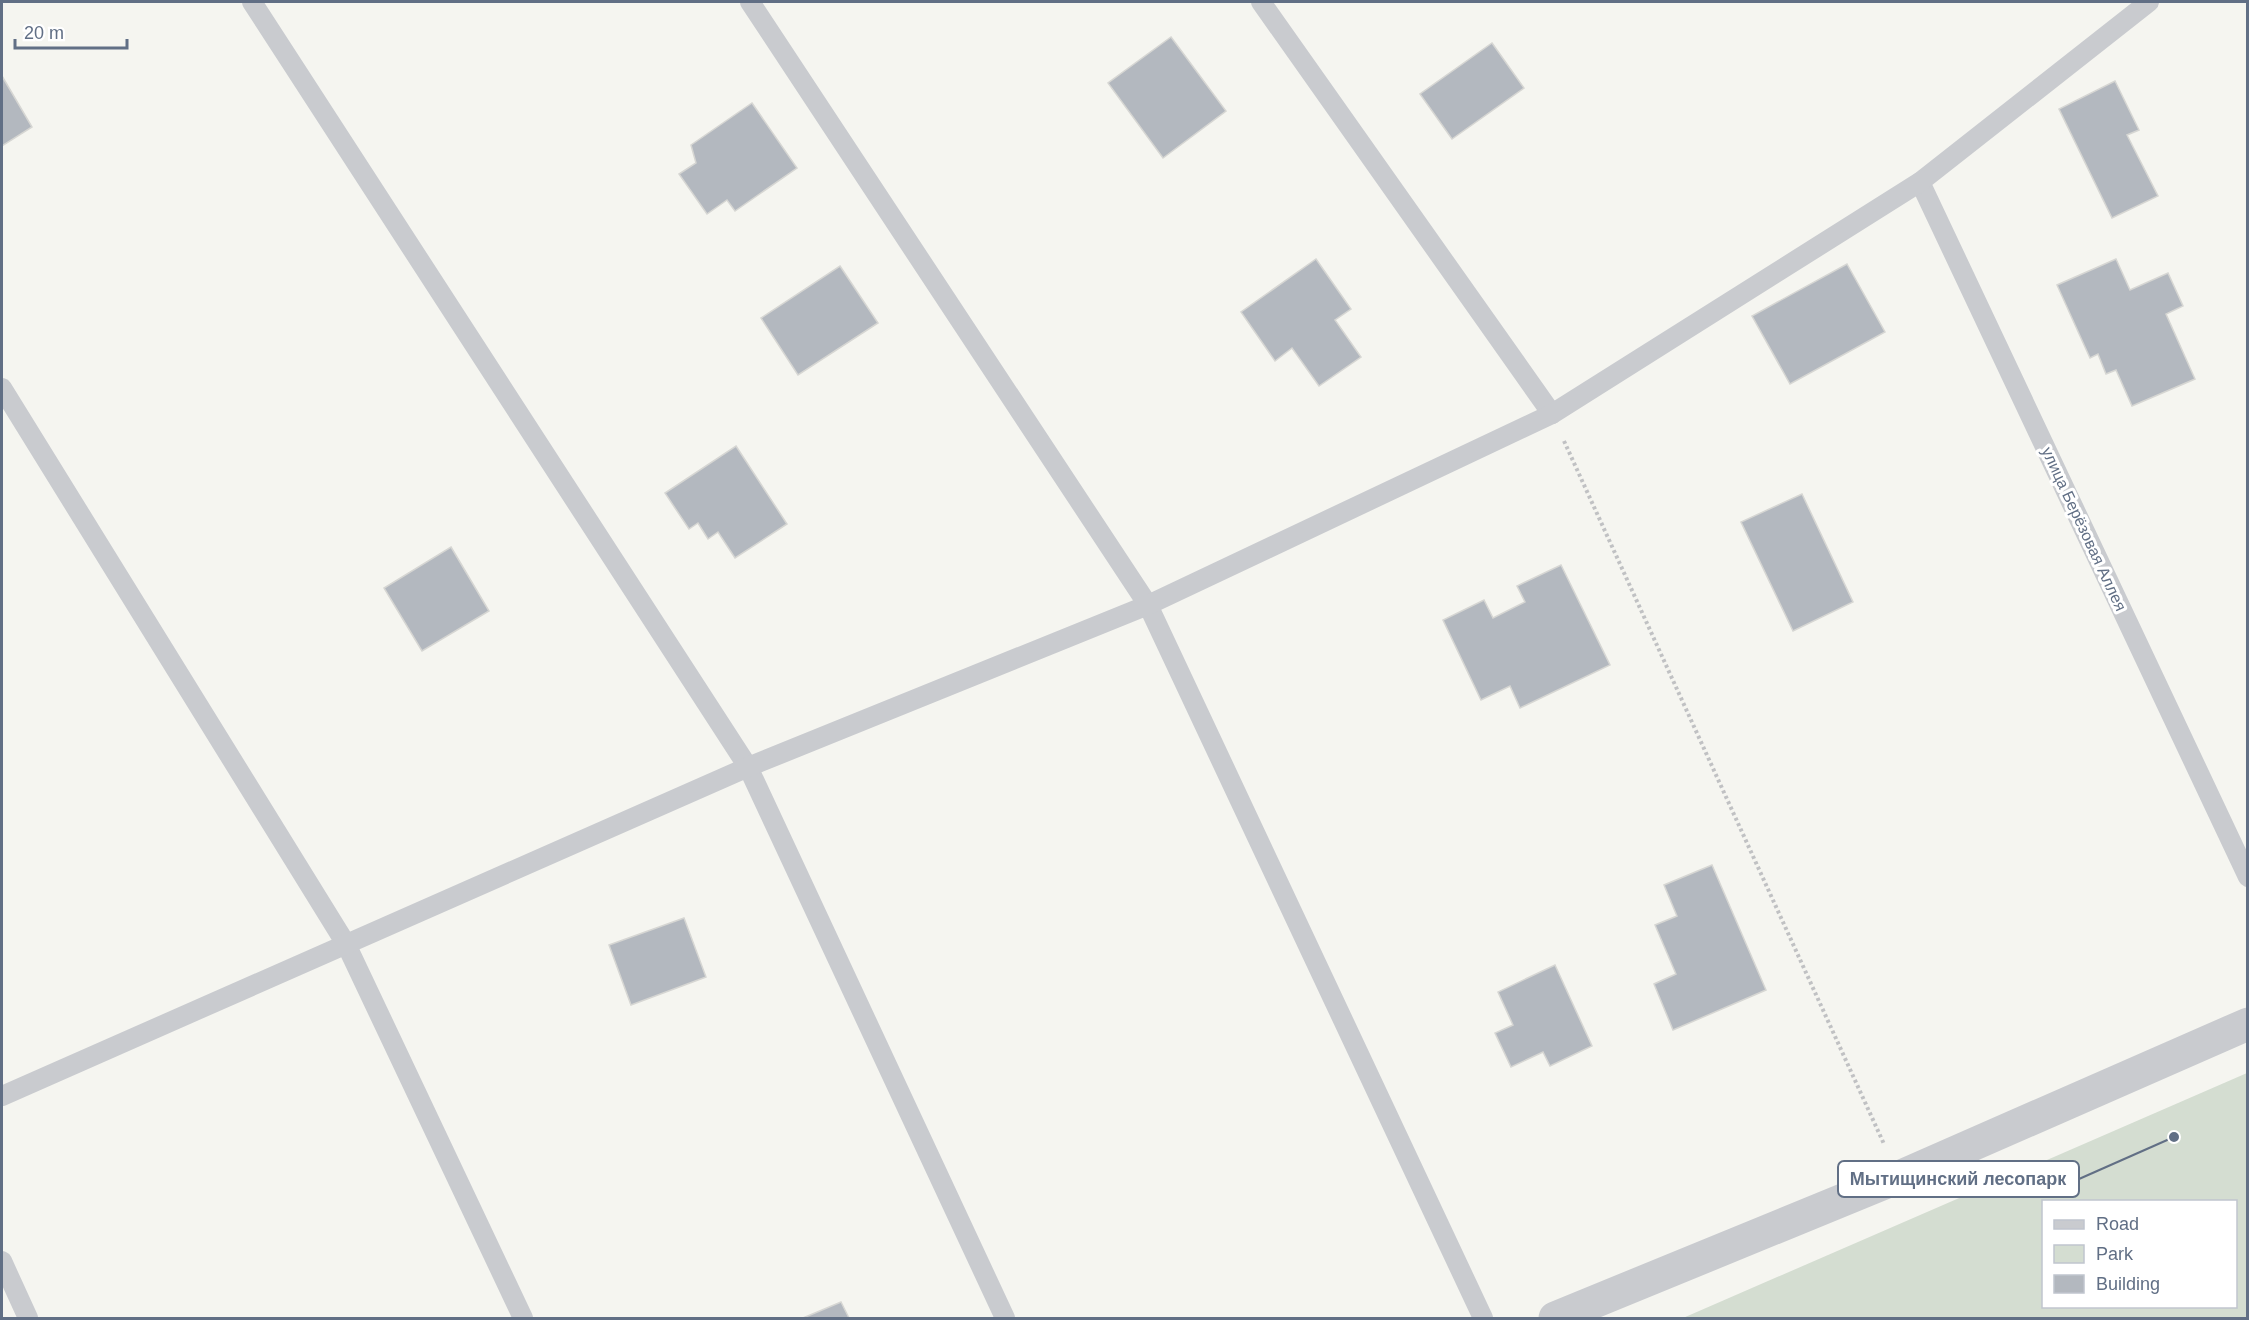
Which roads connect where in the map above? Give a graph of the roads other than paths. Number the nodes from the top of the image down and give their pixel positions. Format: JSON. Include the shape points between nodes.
{"nodes":[{"id":1,"x":252,"y":2,"type":"edge"},
{"id":2,"x":750,"y":2,"type":"edge"},
{"id":3,"x":1262,"y":2,"type":"edge"},
{"id":4,"x":2149,"y":2,"type":"edge"},
{"id":5,"x":1920,"y":182,"type":"junction"},
{"id":6,"x":2,"y":388,"type":"edge"},
{"id":7,"x":1552,"y":414,"type":"junction"},
{"id":8,"x":1149,"y":605,"type":"junction"},
{"id":9,"x":748,"y":766,"type":"junction"},
{"id":10,"x":2247,"y":877,"type":"edge"},
{"id":11,"x":346,"y":944,"type":"junction"},
{"id":12,"x":2247,"y":1024,"type":"edge"},
{"id":13,"x":2,"y":1096,"type":"edge"},
{"id":14,"x":2,"y":1260,"type":"edge"},
{"id":15,"x":28,"y":1318,"type":"edge"},
{"id":16,"x":523,"y":1318,"type":"edge"},
{"id":17,"x":1005,"y":1318,"type":"edge"},
{"id":18,"x":1483,"y":1318,"type":"edge"},
{"id":19,"x":1555,"y":1318,"type":"edge"}],
"edges":[{"from":1,"to":9,"type":"lane"},
{"from":2,"to":8,"type":"lane"},
{"from":3,"to":7,"type":"lane"},
{"from":4,"to":5,"type":"lane"},
{"from":5,"to":7,"type":"lane"},
{"from":5,"to":10,"type":"lane","name":"улица Берёзовая Аллея"},
{"from":6,"to":11,"type":"lane"},
{"from":7,"to":8,"type":"lane"},
{"from":8,"to":9,"type":"lane"},
{"from":8,"to":18,"type":"lane"},
{"from":9,"to":11,"type":"lane"},
{"from":9,"to":17,"type":"lane"},
{"from":11,"to":13,"type":"lane"},
{"from":11,"to":16,"type":"lane"},
{"from":12,"to":19,"type":"street","via":[[1899,1177]]},
{"from":14,"to":15,"type":"lane"}]}
